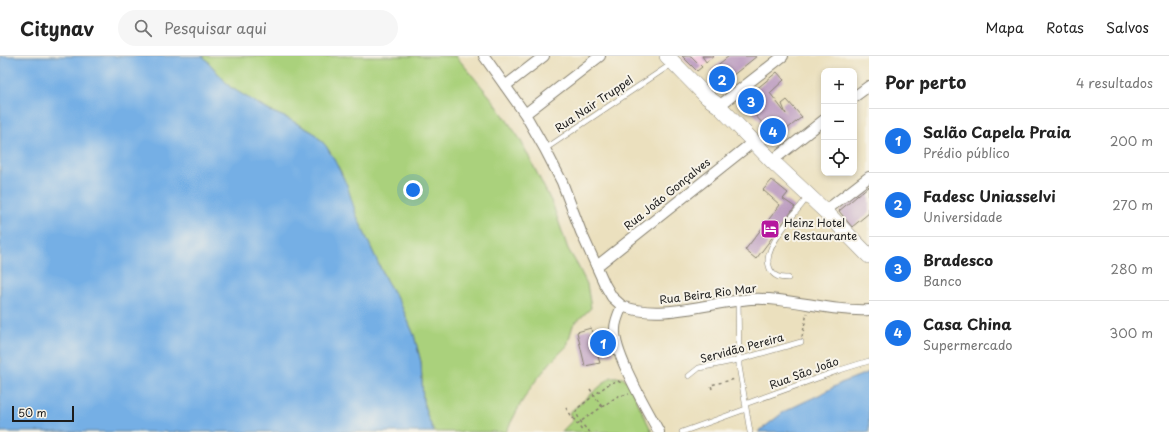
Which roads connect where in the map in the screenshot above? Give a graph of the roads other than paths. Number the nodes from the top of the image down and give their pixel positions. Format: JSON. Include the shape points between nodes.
{"nodes":[{"id":1,"x":484,"y":56,"type":"edge"},
{"id":2,"x":544,"y":56,"type":"edge"},
{"id":3,"x":600,"y":56,"type":"edge"},
{"id":4,"x":783,"y":56,"type":"edge"},
{"id":5,"x":670,"y":59,"type":"edge"},
{"id":6,"x":505,"y":86,"type":"junction"},
{"id":7,"x":869,"y":86,"type":"edge"},
{"id":8,"x":857,"y":95,"type":"edge"},
{"id":9,"x":718,"y":106,"type":"junction"},
{"id":10,"x":525,"y":114,"type":"junction"},
{"id":11,"x":821,"y":122,"type":"edge"},
{"id":12,"x":753,"y":142,"type":"junction"},
{"id":13,"x":545,"y":149,"type":"junction"},
{"id":14,"x":772,"y":161,"type":"junction"},
{"id":15,"x":869,"y":177,"type":"edge"},
{"id":16,"x":808,"y":196,"type":"junction"},
{"id":17,"x":825,"y":211,"type":"junction"},
{"id":18,"x":869,"y":256,"type":"edge"},
{"id":19,"x":597,"y":266,"type":"junction"},
{"id":20,"x":788,"y":278,"type":"dead end"},
{"id":21,"x":738,"y":300,"type":"junction"},
{"id":22,"x":622,"y":306,"type":"junction"},
{"id":23,"x":869,"y":310,"type":"edge"},
{"id":24,"x":801,"y":342,"type":"road end"},
{"id":25,"x":738,"y":360,"type":"junction"},
{"id":26,"x":869,"y":361,"type":"edge"},
{"id":27,"x":689,"y":376,"type":"dead end"},
{"id":28,"x":746,"y":407,"type":"junction"},
{"id":29,"x":659,"y":432,"type":"edge"},
{"id":30,"x":682,"y":432,"type":"edge"},
{"id":31,"x":750,"y":432,"type":"edge"}],
"edges":[{"from":1,"to":6,"type":"street"},
{"from":2,"to":6,"type":"street"},
{"from":3,"to":10,"type":"street"},
{"from":4,"to":9,"type":"street"},
{"from":5,"to":9,"type":"main road"},
{"from":5,"to":13,"type":"lane","name":"Rua Nair Truppel"},
{"from":6,"to":10,"type":"street"},
{"from":7,"to":8,"type":"street"},
{"from":9,"to":12,"type":"main road"},
{"from":10,"to":13,"type":"street"},
{"from":11,"to":14,"type":"street"},
{"from":12,"to":14,"type":"main road"},
{"from":12,"to":19,"type":"street","name":"Rua João Gonçalves"},
{"from":13,"to":19,"type":"street","via":[[562,182]]},
{"from":14,"to":16,"type":"main road"},
{"from":15,"to":17,"type":"street"},
{"from":16,"to":17,"type":"main road"},
{"from":16,"to":20,"type":"lane","via":[[770,250],[768,262],[772,273],[780,278]]},
{"from":17,"to":18,"type":"main road"},
{"from":19,"to":22,"type":"street","via":[[608,291]]},
{"from":21,"to":22,"type":"street","name":"Rua Beira Rio Mar","via":[[654,313]]},
{"from":21,"to":23,"type":"street","name":"Rua Beira Rio Mar","via":[[762,299]]},
{"from":21,"to":25,"type":"lane"},
{"from":22,"to":29,"type":"street","via":[[614,328],[621,357]]},
{"from":24,"to":25,"type":"lane","name":"Servidão Pereira"},
{"from":25,"to":27,"type":"lane","name":"Servidão Pereira","via":[[699,368]]},
{"from":25,"to":28,"type":"lane"},
{"from":26,"to":28,"type":"lane","name":"Rua São João"},
{"from":28,"to":30,"type":"lane","name":"Rua São João"},
{"from":28,"to":31,"type":"lane"}]}
